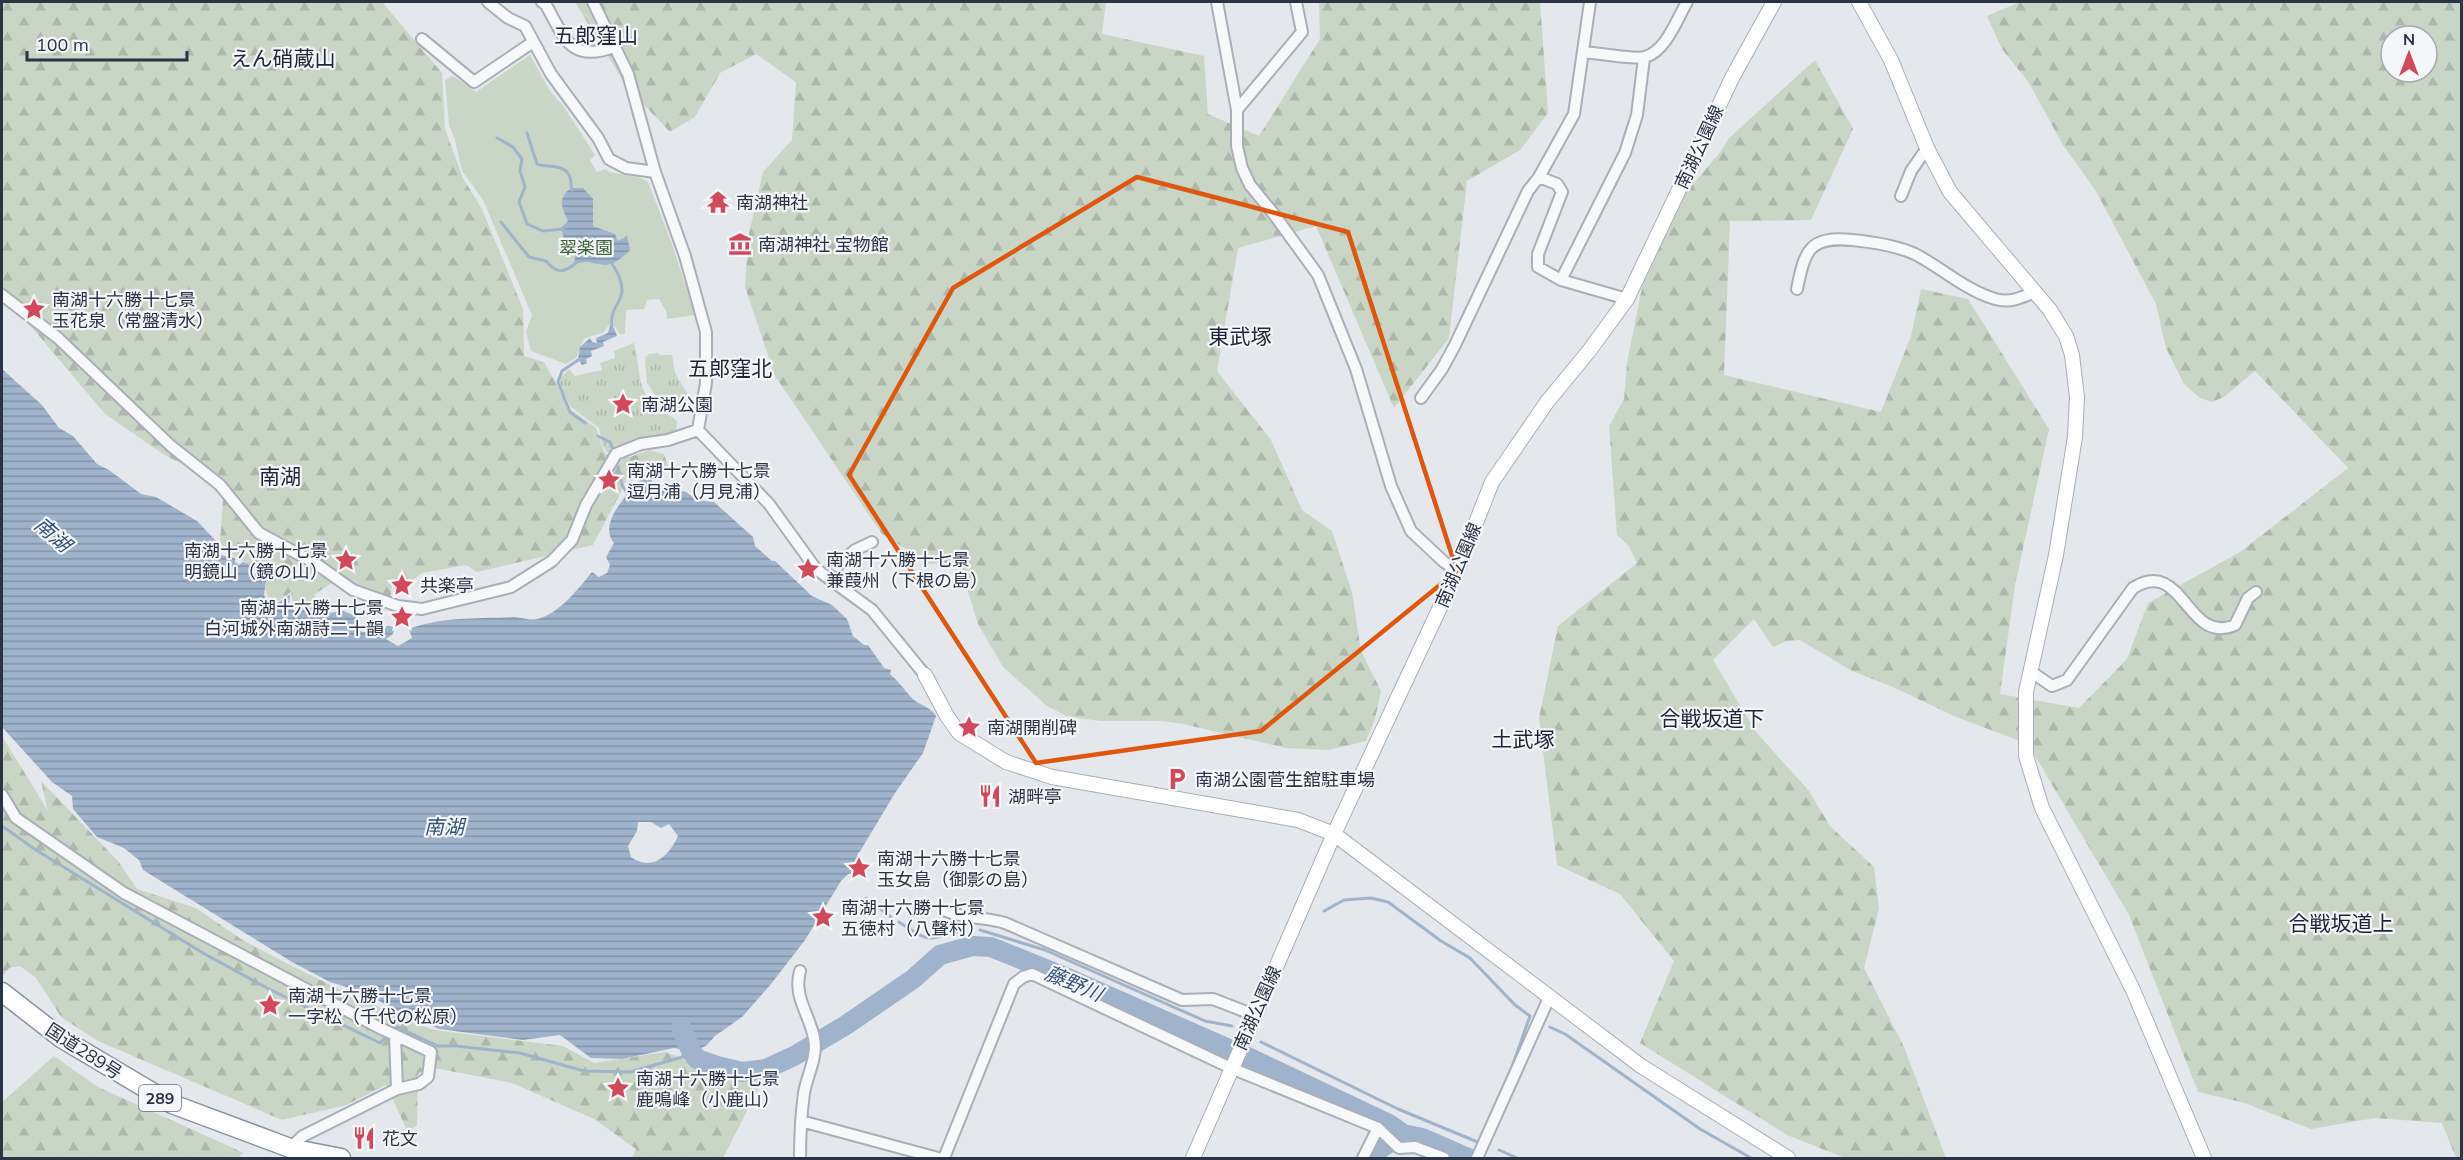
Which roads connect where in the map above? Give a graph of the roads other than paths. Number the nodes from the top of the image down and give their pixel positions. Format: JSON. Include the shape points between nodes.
{"nodes":[{"id":1,"x":542,"y":2,"type":"edge"},
{"id":2,"x":593,"y":2,"type":"edge"},
{"id":3,"x":1217,"y":2,"type":"edge"},
{"id":4,"x":1296,"y":2,"type":"edge"},
{"id":5,"x":1590,"y":2,"type":"edge"},
{"id":6,"x":1687,"y":2,"type":"edge"},
{"id":7,"x":1774,"y":2,"type":"edge"},
{"id":8,"x":1859,"y":2,"type":"edge"},
{"id":9,"x":495,"y":3,"type":"edge"},
{"id":10,"x":422,"y":39,"type":"dead end"},
{"id":11,"x":533,"y":42,"type":"junction"},
{"id":12,"x":616,"y":46,"type":"junction"},
{"id":13,"x":1584,"y":52,"type":"junction"},
{"id":14,"x":1644,"y":58,"type":"junction"},
{"id":15,"x":1238,"y":111,"type":"junction"},
{"id":16,"x":1927,"y":148,"type":"junction"},
{"id":17,"x":655,"y":172,"type":"junction"},
{"id":18,"x":1539,"y":177,"type":"junction"},
{"id":19,"x":1901,"y":196,"type":"dead end"},
{"id":20,"x":1561,"y":280,"type":"junction"},
{"id":21,"x":1797,"y":289,"type":"dead end"},
{"id":22,"x":2034,"y":292,"type":"junction"},
{"id":23,"x":2,"y":295,"type":"edge"},
{"id":24,"x":1627,"y":299,"type":"junction"},
{"id":25,"x":1421,"y":398,"type":"dead end"},
{"id":26,"x":698,"y":430,"type":"junction"},
{"id":27,"x":872,"y":542,"type":"dead end"},
{"id":28,"x":837,"y":566,"type":"dead end"},
{"id":29,"x":1457,"y":571,"type":"junction"},
{"id":30,"x":2256,"y":592,"type":"dead end"},
{"id":31,"x":2030,"y":671,"type":"junction"},
{"id":32,"x":925,"y":675,"type":"joint"},
{"id":33,"x":2,"y":795,"type":"edge"},
{"id":34,"x":1334,"y":834,"type":"junction"},
{"id":35,"x":946,"y":911,"type":"dead end"},
{"id":36,"x":800,"y":970,"type":"dead end"},
{"id":37,"x":2,"y":992,"type":"edge"},
{"id":38,"x":1550,"y":998,"type":"junction"},
{"id":39,"x":1254,"y":1015,"type":"junction"},
{"id":40,"x":395,"y":1036,"type":"junction"},
{"id":41,"x":1231,"y":1068,"type":"junction"},
{"id":42,"x":397,"y":1089,"type":"junction"},
{"id":43,"x":801,"y":1121,"type":"junction"},
{"id":44,"x":1378,"y":1128,"type":"junction"},
{"id":45,"x":284,"y":1153,"type":"edge"},
{"id":46,"x":1479,"y":1155,"type":"edge"},
{"id":47,"x":341,"y":1158,"type":"edge"},
{"id":48,"x":800,"y":1158,"type":"edge"},
{"id":49,"x":938,"y":1158,"type":"edge"},
{"id":50,"x":944,"y":1158,"type":"edge"},
{"id":51,"x":1193,"y":1158,"type":"edge"},
{"id":52,"x":1363,"y":1158,"type":"edge"},
{"id":53,"x":1444,"y":1158,"type":"edge"},
{"id":54,"x":1788,"y":1158,"type":"edge"},
{"id":55,"x":2204,"y":1158,"type":"edge"}],
"edges":[{"from":1,"to":12,"type":"street","via":[[573,48],[599,53]]},
{"from":2,"to":12,"type":"street"},
{"from":3,"to":15,"type":"street"},
{"from":4,"to":15,"type":"street","via":[[1302,32]]},
{"from":5,"to":13,"type":"street"},
{"from":6,"to":14,"type":"street","via":[[1665,41]]},
{"from":7,"to":24,"type":"street","name":"南湖公園線","via":[[1733,76]]},
{"from":8,"to":16,"type":"street","via":[[1891,60]]},
{"from":9,"to":11,"type":"street","via":[[508,18],[525,26]]},
{"from":10,"to":11,"type":"street","via":[[474,82]]},
{"from":11,"to":17,"type":"street","via":[[609,159],[626,168]]},
{"from":12,"to":17,"type":"street","via":[[628,74]]},
{"from":13,"to":14,"type":"street"},
{"from":13,"to":18,"type":"street","via":[[1574,114]]},
{"from":14,"to":20,"type":"street","via":[[1637,116],[1625,153]]},
{"from":15,"to":29,"type":"street","via":[[1237,146],[1242,168],[1250,185],[1318,275],[1356,369],[1391,486],[1411,531]]},
{"from":16,"to":19,"type":"street","via":[[1911,171]]},
{"from":16,"to":22,"type":"street","via":[[1950,192]]},
{"from":17,"to":26,"type":"street","via":[[685,255],[706,332],[706,383]]},
{"from":18,"to":20,"type":"street","via":[[1557,184],[1562,192],[1538,254],[1538,267]]},
{"from":18,"to":25,"type":"street","via":[[1528,191],[1455,345]]},
{"from":20,"to":24,"type":"street"},
{"from":21,"to":22,"type":"street","via":[[1803,262],[1814,245],[1840,239],[1892,246],[1914,254],[1995,299],[2018,299]]},
{"from":22,"to":31,"type":"street","via":[[2066,336],[2077,397],[2075,436],[2056,555]]},
{"from":23,"to":26,"type":"street","via":[[58,338],[171,446],[220,485],[260,533],[315,563],[353,590],[398,606],[422,609],[511,587],[552,561],[572,540],[586,505],[616,454]]},
{"from":24,"to":29,"type":"street","name":"南湖公園線","via":[[1547,402],[1492,482]]},
{"from":26,"to":32,"type":"street","via":[[769,504],[816,568],[872,610]]},
{"from":27,"to":28,"type":"street","via":[[855,550]]},
{"from":29,"to":34,"type":"street","name":"南湖公園線"},
{"from":30,"to":31,"type":"street","via":[[2248,598],[2235,625],[2220,629],[2194,614],[2169,586],[2159,580],[2145,581],[2133,588],[2067,680],[2052,686]]},
{"from":31,"to":55,"type":"street","via":[[2026,692],[2026,756],[2042,808],[2133,990]]},
{"from":32,"to":34,"type":"street","via":[[959,733],[1006,762],[1052,777],[1298,820]]},
{"from":33,"to":40,"type":"street","via":[[16,818],[124,893]]},
{"from":34,"to":38,"type":"street"},
{"from":34,"to":39,"type":"street","name":"南湖公園線"},
{"from":35,"to":39,"type":"street","via":[[1005,923],[1182,1000],[1213,999]]},
{"from":36,"to":43,"type":"street","via":[[798,993],[814,1038]]},
{"from":37,"to":45,"type":"highway","name":"国道289号","number":"289","via":[[60,1038],[172,1104]]},
{"from":38,"to":46,"type":"street"},
{"from":38,"to":54,"type":"street","via":[[1641,1066]]},
{"from":39,"to":41,"type":"street","name":"南湖公園線"},
{"from":40,"to":42,"type":"street"},
{"from":40,"to":42,"type":"street","via":[[431,1052],[428,1077],[419,1084]]},
{"from":41,"to":44,"type":"street"},
{"from":41,"to":50,"type":"street","via":[[1032,974],[1014,984]]},
{"from":41,"to":51,"type":"street","name":"南湖公園線"},
{"from":42,"to":45,"type":"street","via":[[303,1136]]},
{"from":43,"to":48,"type":"street"},
{"from":43,"to":49,"type":"street"},
{"from":44,"to":52,"type":"street"},
{"from":44,"to":53,"type":"street","via":[[1395,1146]]},
{"from":45,"to":47,"type":"highway","name":"国道289号","number":"289"}]}
